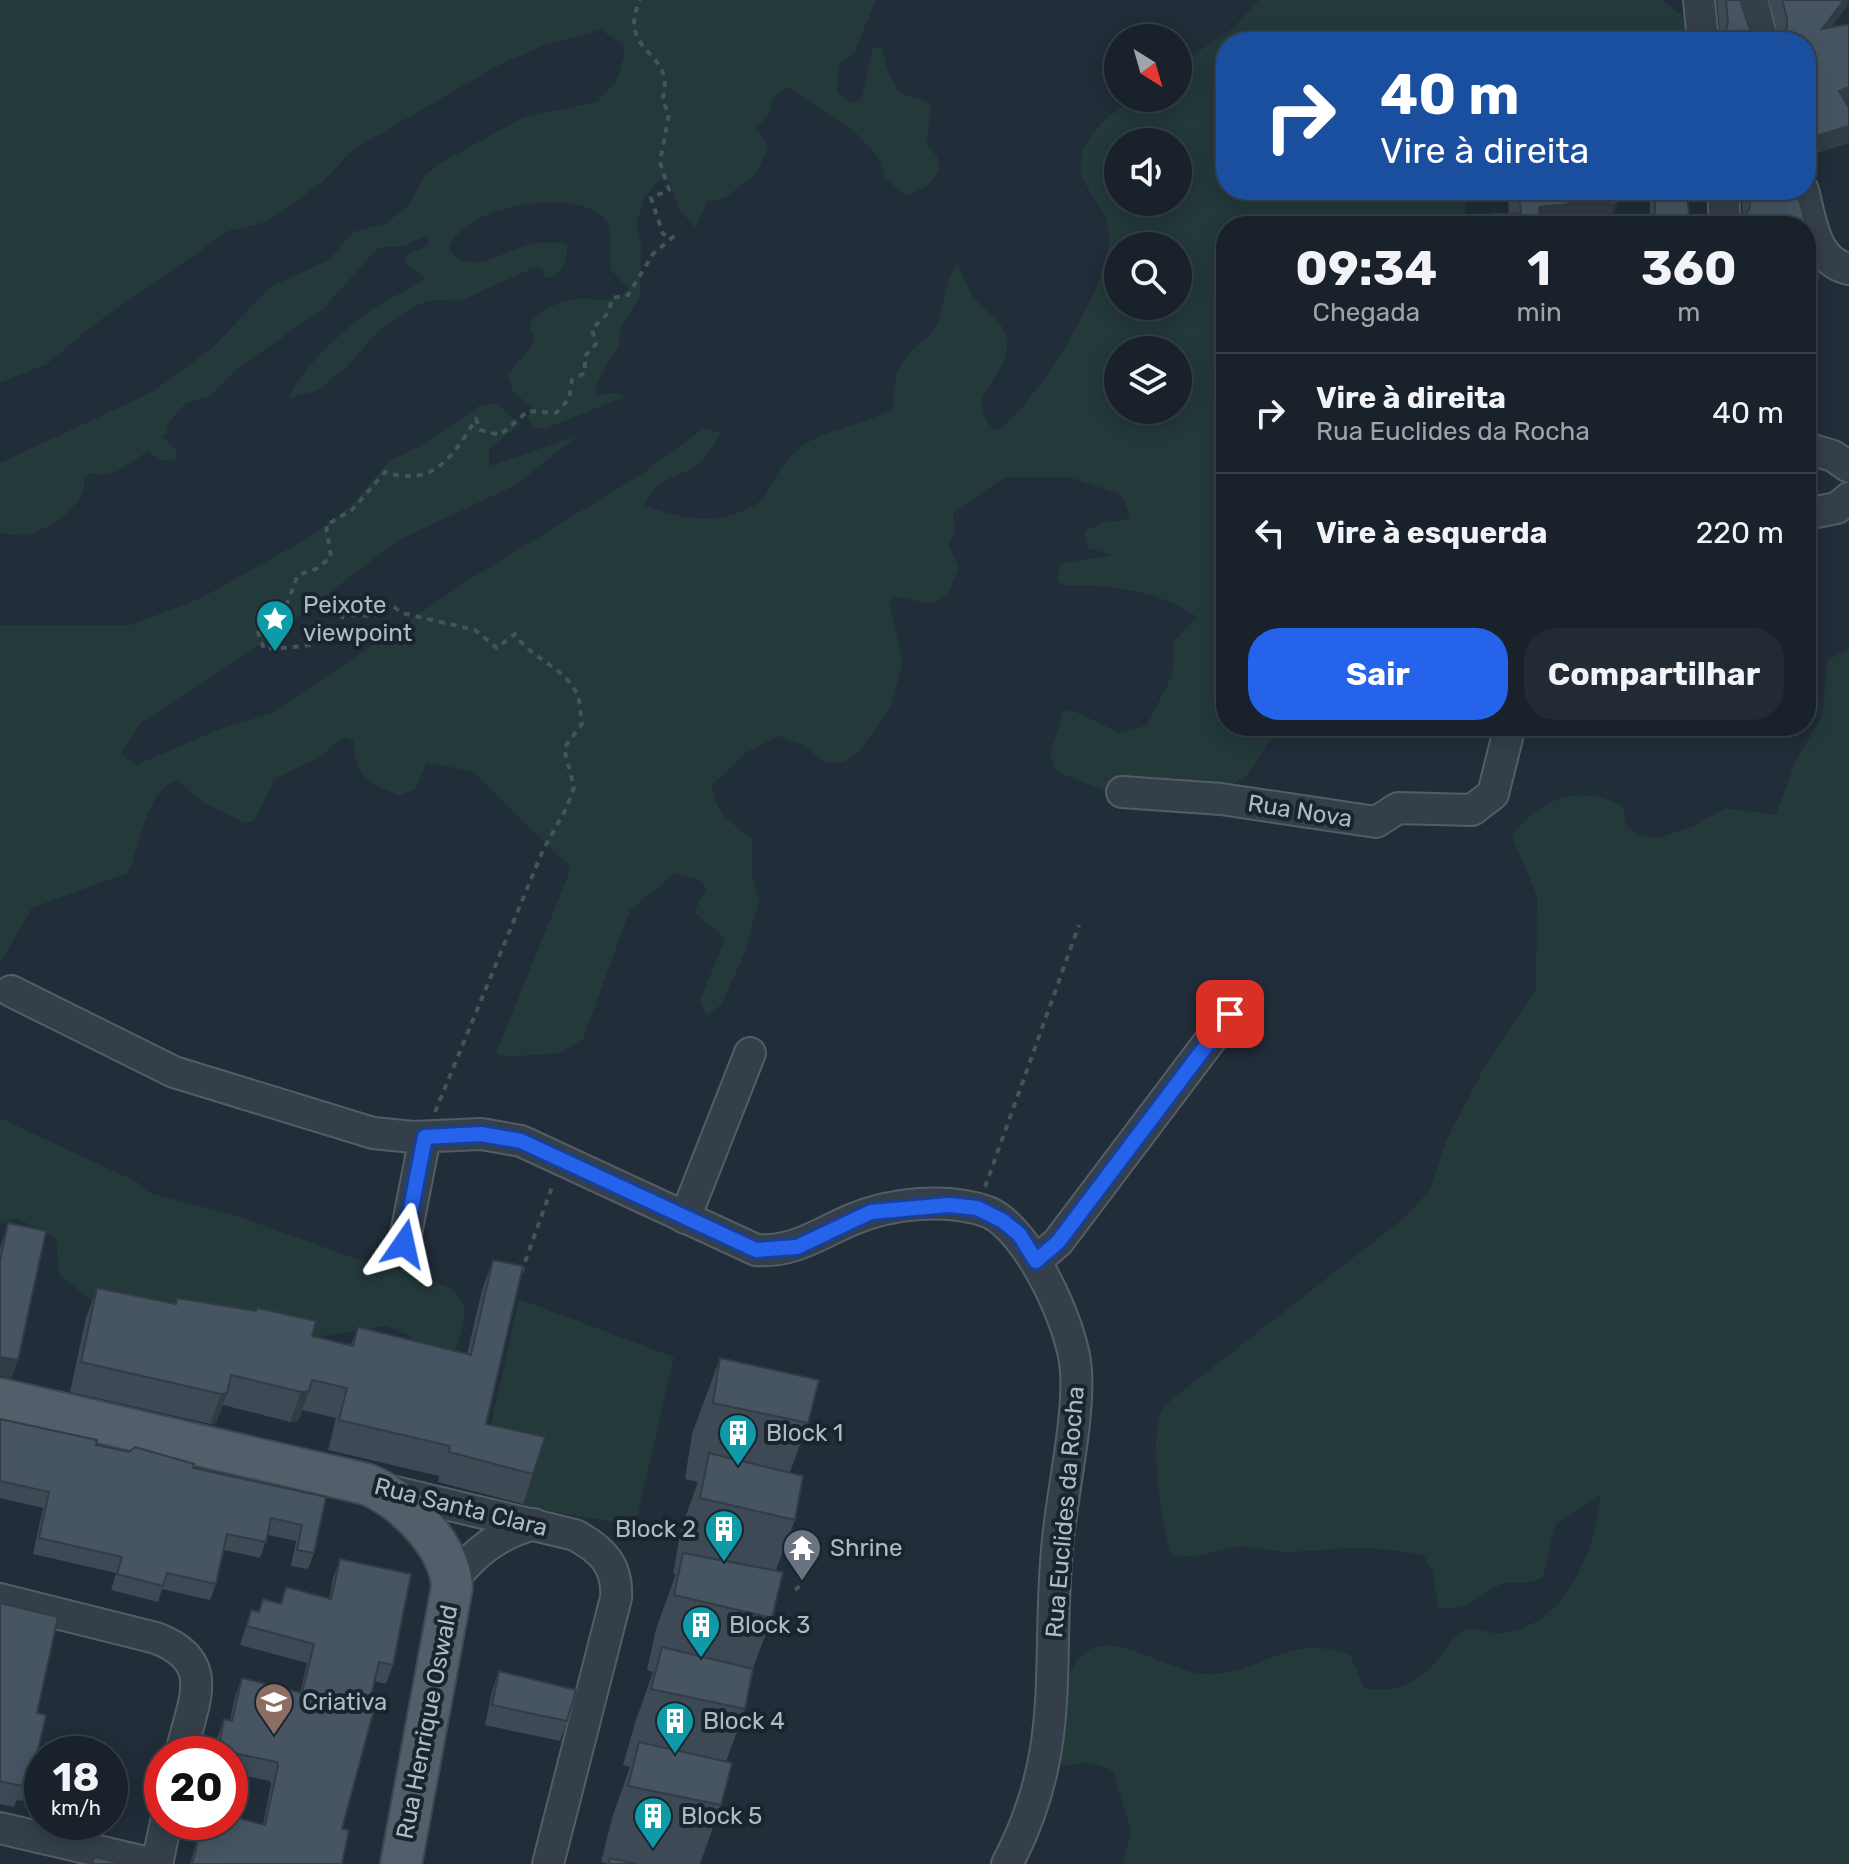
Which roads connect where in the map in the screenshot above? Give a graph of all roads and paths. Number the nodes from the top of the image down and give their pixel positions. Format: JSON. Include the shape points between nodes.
{"nodes":[{"id":1,"x":640,"y":0,"type":"edge"},
{"id":2,"x":1699,"y":0,"type":"edge"},
{"id":3,"x":1752,"y":0,"type":"edge"},
{"id":4,"x":1702,"y":32,"type":"edge"},
{"id":5,"x":1760,"y":32,"type":"edge"},
{"id":6,"x":1816,"y":233,"type":"edge"},
{"id":7,"x":1849,"y":269,"type":"edge"},
{"id":8,"x":1816,"y":451,"type":"edge"},
{"id":9,"x":1849,"y":467,"type":"edge"},
{"id":10,"x":1849,"y":498,"type":"edge"},
{"id":11,"x":1816,"y":512,"type":"edge"},
{"id":12,"x":1508,"y":736,"type":"edge"},
{"id":13,"x":1122,"y":792,"type":"dead end"},
{"id":14,"x":1079,"y":925,"type":"dead end"},
{"id":15,"x":11,"y":991,"type":"dead end"},
{"id":16,"x":1230,"y":1014,"type":"dead end"},
{"id":17,"x":750,"y":1053,"type":"dead end"},
{"id":18,"x":425,"y":1137,"type":"junction"},
{"id":19,"x":562,"y":1159,"type":"junction"},
{"id":20,"x":977,"y":1208,"type":"junction"},
{"id":21,"x":685,"y":1218,"type":"junction"},
{"id":22,"x":404,"y":1244,"type":"dead end"},
{"id":23,"x":1036,"y":1261,"type":"junction"},
{"id":24,"x":518,"y":1283,"type":"edge"},
{"id":25,"x":0,"y":1399,"type":"edge"},
{"id":26,"x":381,"y":1489,"type":"junction"},
{"id":27,"x":534,"y":1524,"type":"junction"},
{"id":28,"x":452,"y":1581,"type":"junction"},
{"id":29,"x":802,"y":1584,"type":"dead end"},
{"id":30,"x":795,"y":1590,"type":"dead end"},
{"id":31,"x":0,"y":1599,"type":"edge"},
{"id":32,"x":185,"y":1736,"type":"edge"},
{"id":33,"x":0,"y":1828,"type":"edge"},
{"id":34,"x":161,"y":1840,"type":"edge"},
{"id":35,"x":155,"y":1864,"type":"edge"},
{"id":36,"x":401,"y":1864,"type":"edge"},
{"id":37,"x":548,"y":1864,"type":"edge"},
{"id":38,"x":1007,"y":1864,"type":"edge"}],
"edges":[{"from":1,"to":18,"type":"path","via":[[635,32],[650,57],[665,69],[668,83],[662,100],[669,114],[660,162],[669,190],[651,198],[663,234],[673,237],[653,254],[628,295],[612,298],[609,312],[592,329],[596,344],[585,356],[585,373],[572,380],[569,399],[556,413],[528,411],[500,435],[480,430],[476,419],[452,458],[432,471],[405,478],[385,472],[352,510],[326,525],[331,557],[298,575],[285,608],[260,620],[257,629],[264,649],[324,643],[338,630],[343,615],[374,616],[390,604],[402,613],[475,630],[497,648],[515,634],[577,693],[582,724],[564,748],[574,787]]},
{"from":2,"to":4,"type":"street"},
{"from":3,"to":5,"type":"street"},
{"from":6,"to":7,"type":"street","via":[[1822,253],[1837,267]]},
{"from":8,"to":9,"type":"street"},
{"from":10,"to":11,"type":"street","via":[[1837,508]]},
{"from":12,"to":13,"type":"street","name":"Rua Nova","via":[[1493,794],[1472,810],[1398,808],[1376,822],[1221,799]]},
{"from":14,"to":20,"type":"path"},
{"from":15,"to":18,"type":"street","name":"Rua Euclides da Rocha","via":[[197,1080],[373,1133]]},
{"from":16,"to":23,"type":"street","via":[[1058,1242]]},
{"from":17,"to":21,"type":"street"},
{"from":18,"to":19,"type":"street","name":"Rua Euclides da Rocha","via":[[501,1136]]},
{"from":18,"to":22,"type":"street"},
{"from":19,"to":21,"type":"street","name":"Rua Euclides da Rocha"},
{"from":19,"to":24,"type":"path"},
{"from":20,"to":21,"type":"street","name":"Rua Euclides da Rocha","via":[[920,1205],[871,1212],[797,1247],[772,1251],[756,1250]]},
{"from":20,"to":23,"type":"street","name":"Rua Euclides da Rocha","via":[[1019,1234]]},
{"from":23,"to":38,"type":"street","name":"Rua Euclides da Rocha","via":[[1073,1354],[1075,1396],[1054,1585],[1049,1743],[1032,1810]]},
{"from":25,"to":26,"type":"main road","name":"Rua Santa Clara"},
{"from":26,"to":27,"type":"street","name":"Rua Santa Clara"},
{"from":26,"to":28,"type":"main road","name":"Rua Henrique Oswald","via":[[424,1530]]},
{"from":27,"to":28,"type":"street","name":"Rua Henrique Oswald","via":[[490,1542]]},
{"from":27,"to":37,"type":"street","name":"Rua Santa Clara","via":[[594,1546],[609,1561],[617,1586]]},
{"from":28,"to":36,"type":"main road","name":"Rua Henrique Oswald"},
{"from":29,"to":30,"type":"path"},
{"from":31,"to":32,"type":"street","via":[[156,1638],[189,1655],[196,1688]]},
{"from":33,"to":35,"type":"street"},
{"from":34,"to":35,"type":"street"}]}
